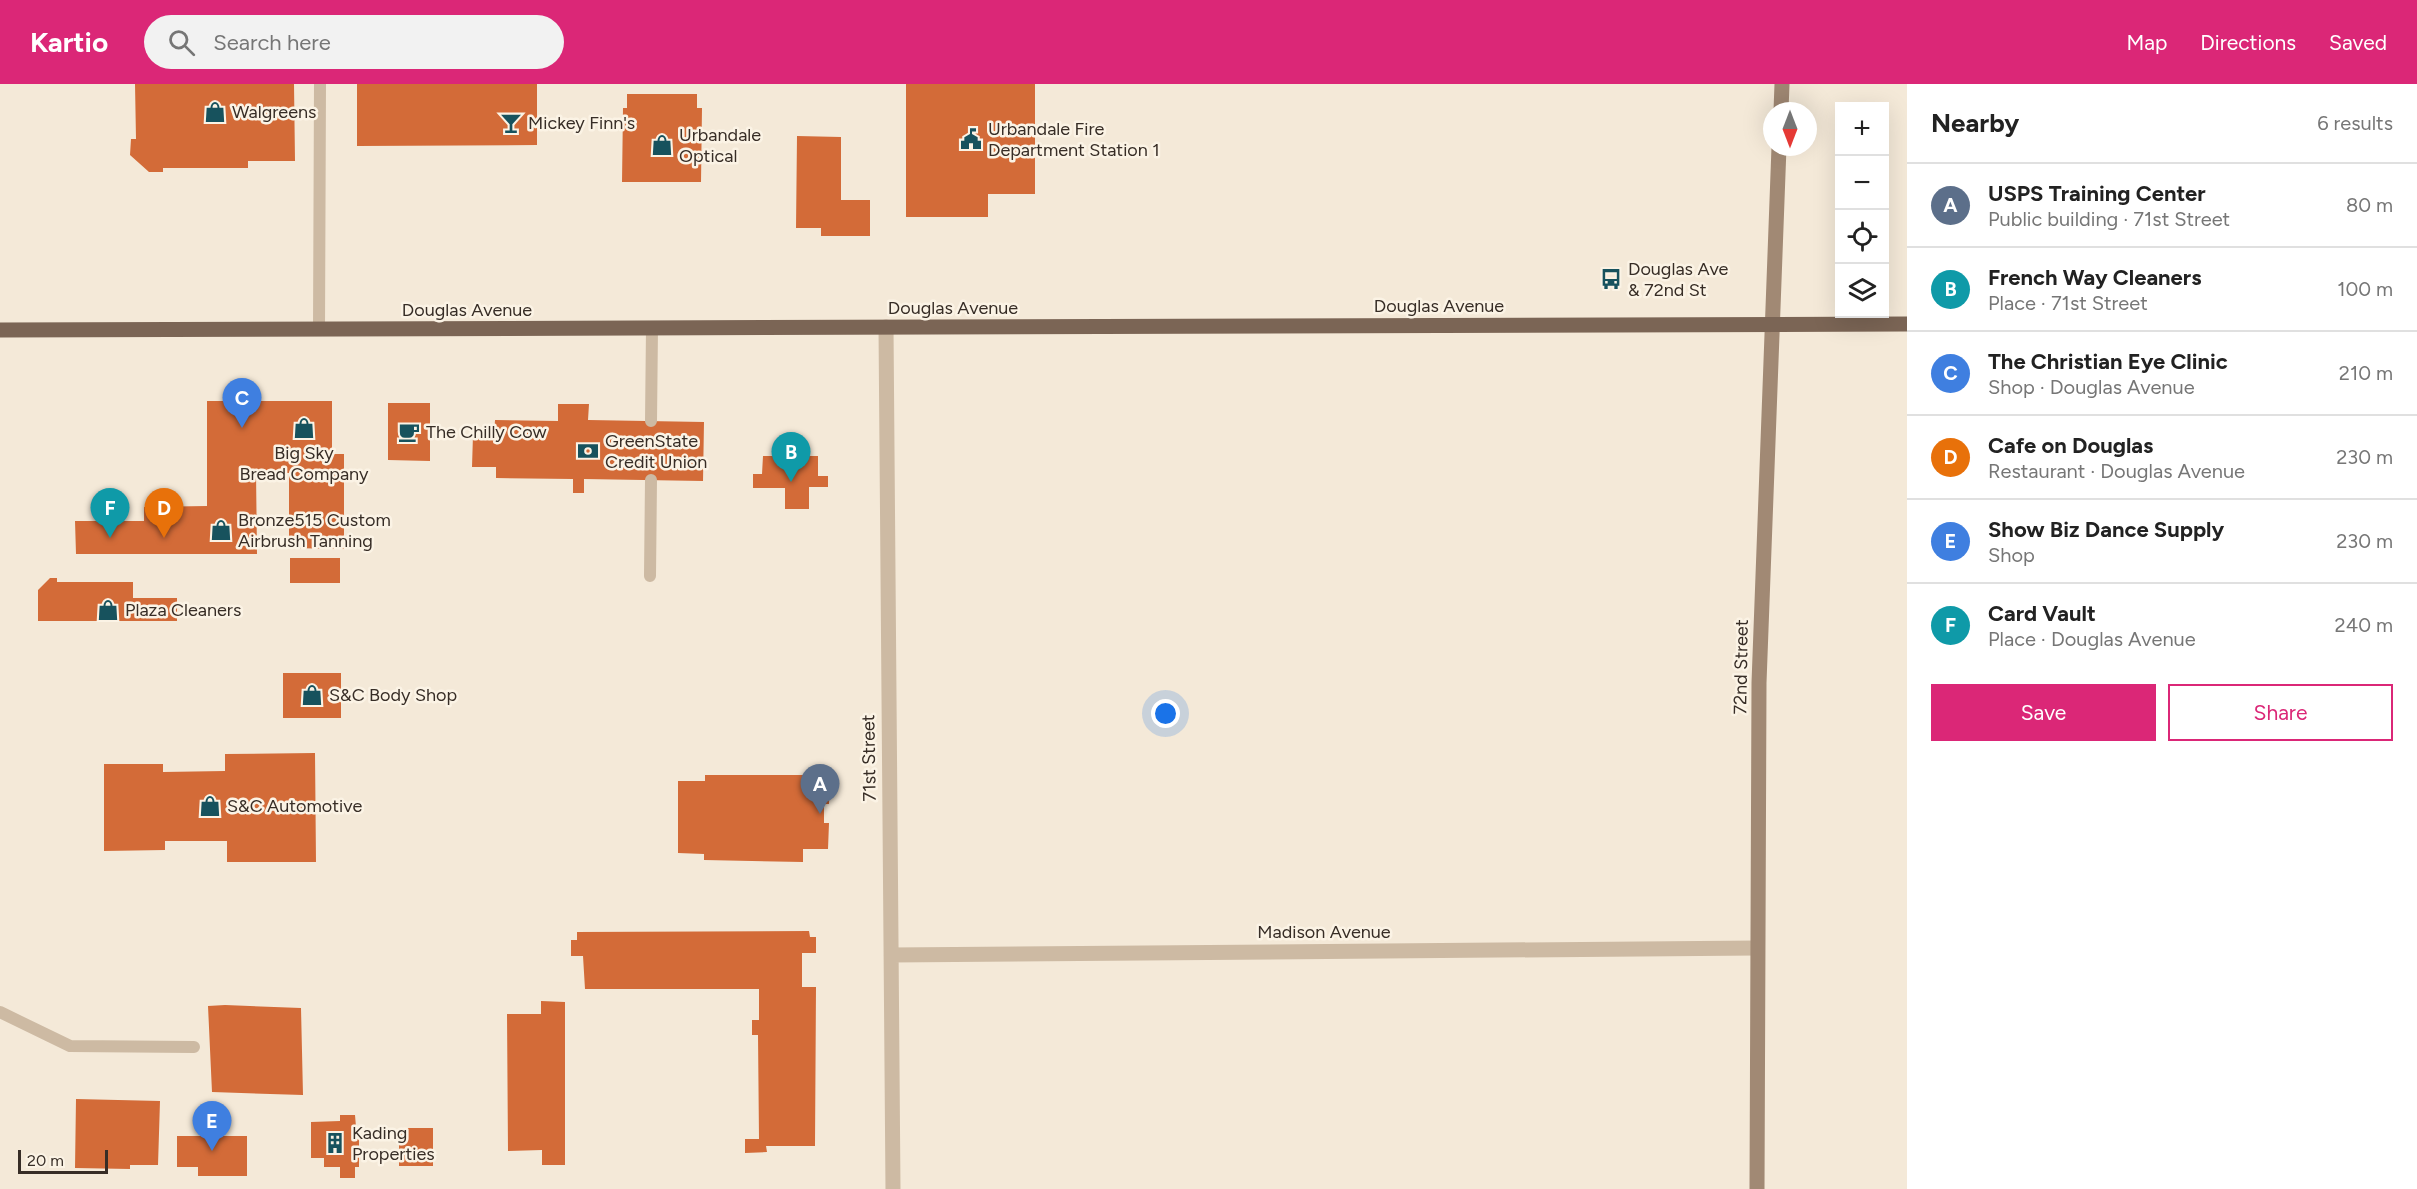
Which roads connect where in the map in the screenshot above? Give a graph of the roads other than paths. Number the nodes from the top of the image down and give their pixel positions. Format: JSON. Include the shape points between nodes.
{"nodes":[{"id":1,"x":320,"y":84,"type":"edge"},
{"id":2,"x":1782,"y":84,"type":"edge"},
{"id":3,"x":1781,"y":102,"type":"edge"},
{"id":4,"x":1779,"y":156,"type":"edge"},
{"id":5,"x":1907,"y":324,"type":"edge"},
{"id":6,"x":1772,"y":325,"type":"junction"},
{"id":7,"x":886,"y":327,"type":"junction"},
{"id":8,"x":652,"y":328,"type":"junction"},
{"id":9,"x":319,"y":329,"type":"junction"},
{"id":10,"x":0,"y":330,"type":"edge"},
{"id":11,"x":651,"y":421,"type":"dead end"},
{"id":12,"x":651,"y":480,"type":"dead end"},
{"id":13,"x":650,"y":576,"type":"dead end"},
{"id":14,"x":1757,"y":948,"type":"junction"},
{"id":15,"x":891,"y":955,"type":"junction"},
{"id":16,"x":0,"y":1012,"type":"edge"},
{"id":17,"x":194,"y":1047,"type":"dead end"},
{"id":18,"x":893,"y":1189,"type":"edge"},
{"id":19,"x":1757,"y":1189,"type":"edge"}],
"edges":[{"from":1,"to":9,"type":"lane"},
{"from":2,"to":3,"type":"street"},
{"from":4,"to":6,"type":"street","name":"72nd Street"},
{"from":5,"to":6,"type":"main road","name":"Douglas Avenue"},
{"from":6,"to":7,"type":"main road","name":"Douglas Avenue"},
{"from":6,"to":14,"type":"street","name":"72nd Street","via":[[1760,683]]},
{"from":7,"to":8,"type":"main road","name":"Douglas Avenue"},
{"from":7,"to":15,"type":"street","name":"71st Street"},
{"from":8,"to":9,"type":"main road","name":"Douglas Avenue"},
{"from":8,"to":11,"type":"lane"},
{"from":9,"to":10,"type":"main road","name":"Douglas Avenue"},
{"from":12,"to":13,"type":"lane"},
{"from":14,"to":15,"type":"street","name":"Madison Avenue"},
{"from":14,"to":19,"type":"street","name":"72nd Street"},
{"from":15,"to":18,"type":"street","name":"71st Street"},
{"from":16,"to":17,"type":"lane","via":[[70,1046]]}]}
